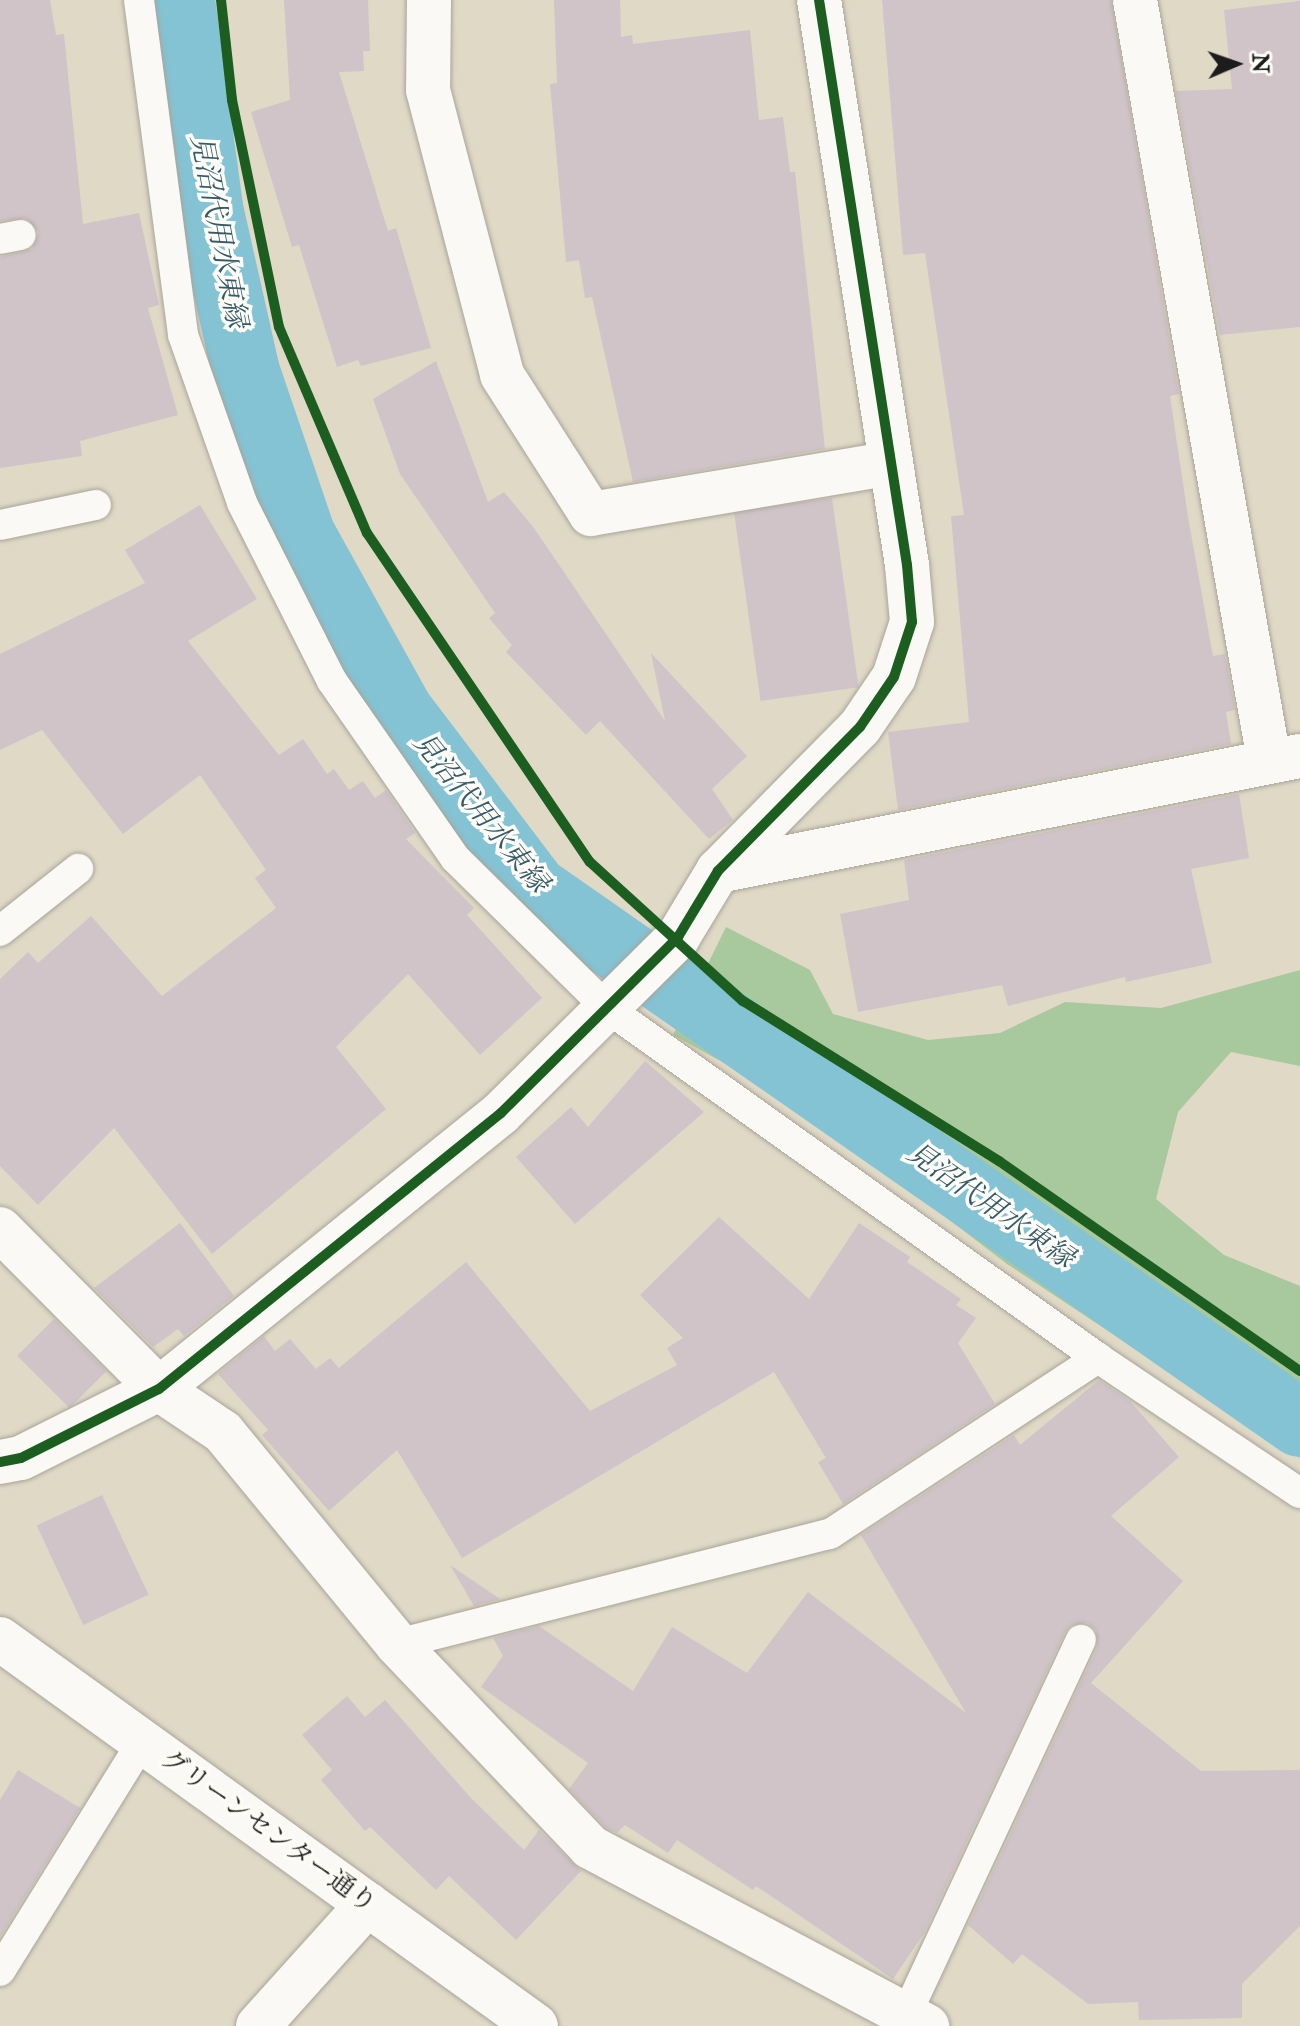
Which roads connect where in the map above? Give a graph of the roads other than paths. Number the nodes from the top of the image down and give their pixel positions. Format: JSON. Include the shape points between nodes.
{"nodes":[{"id":1,"x":139,"y":0,"type":"edge"},
{"id":2,"x":429,"y":0,"type":"edge"},
{"id":3,"x":819,"y":0,"type":"edge"},
{"id":4,"x":1135,"y":0,"type":"edge"},
{"id":5,"x":891,"y":463,"type":"junction"},
{"id":6,"x":96,"y":505,"type":"dead end"},
{"id":7,"x":0,"y":525,"type":"edge"},
{"id":8,"x":1285,"y":758,"type":"edge"},
{"id":9,"x":78,"y":869,"type":"dead end"},
{"id":10,"x":718,"y":871,"type":"junction"},
{"id":11,"x":0,"y":931,"type":"edge"},
{"id":12,"x":607,"y":1008,"type":"junction"},
{"id":13,"x":0,"y":1229,"type":"edge"},
{"id":14,"x":1098,"y":1358,"type":"junction"},
{"id":15,"x":159,"y":1389,"type":"junction"},
{"id":16,"x":0,"y":1462,"type":"edge"},
{"id":17,"x":1300,"y":1493,"type":"edge"},
{"id":18,"x":0,"y":1639,"type":"edge"},
{"id":19,"x":1081,"y":1640,"type":"dead end"},
{"id":20,"x":397,"y":1644,"type":"junction"},
{"id":21,"x":142,"y":1742,"type":"junction"},
{"id":22,"x":368,"y":1904,"type":"junction"},
{"id":23,"x":0,"y":1971,"type":"edge"},
{"id":24,"x":278,"y":2017,"type":"edge"},
{"id":25,"x":917,"y":2020,"type":"edge"},
{"id":26,"x":536,"y":2026,"type":"edge"}],
"edges":[{"from":1,"to":12,"type":"lane","via":[[183,335],[242,503],[332,681],[455,858]]},
{"from":2,"to":5,"type":"street","via":[[428,90],[502,375],[591,514]]},
{"from":3,"to":5,"type":"street"},
{"from":4,"to":8,"type":"street"},
{"from":5,"to":10,"type":"street","via":[[912,622],[894,677],[860,727]]},
{"from":6,"to":7,"type":"lane"},
{"from":8,"to":10,"type":"street"},
{"from":9,"to":11,"type":"lane"},
{"from":10,"to":12,"type":"street","via":[[678,937]]},
{"from":12,"to":14,"type":"lane"},
{"from":12,"to":15,"type":"street","via":[[501,1113]]},
{"from":13,"to":15,"type":"street"},
{"from":14,"to":17,"type":"lane"},
{"from":14,"to":20,"type":"lane","via":[[830,1534]]},
{"from":15,"to":16,"type":"street","via":[[21,1458]]},
{"from":15,"to":20,"type":"street","via":[[223,1432]]},
{"from":18,"to":21,"type":"street","name":"グリーンセンター通り"},
{"from":19,"to":25,"type":"lane"},
{"from":20,"to":25,"type":"street","via":[[590,1847]]},
{"from":21,"to":22,"type":"street","name":"グリーンセンター通り"},
{"from":21,"to":23,"type":"lane"},
{"from":22,"to":24,"type":"street"},
{"from":22,"to":26,"type":"street","name":"グリーンセンター通り"}]}
